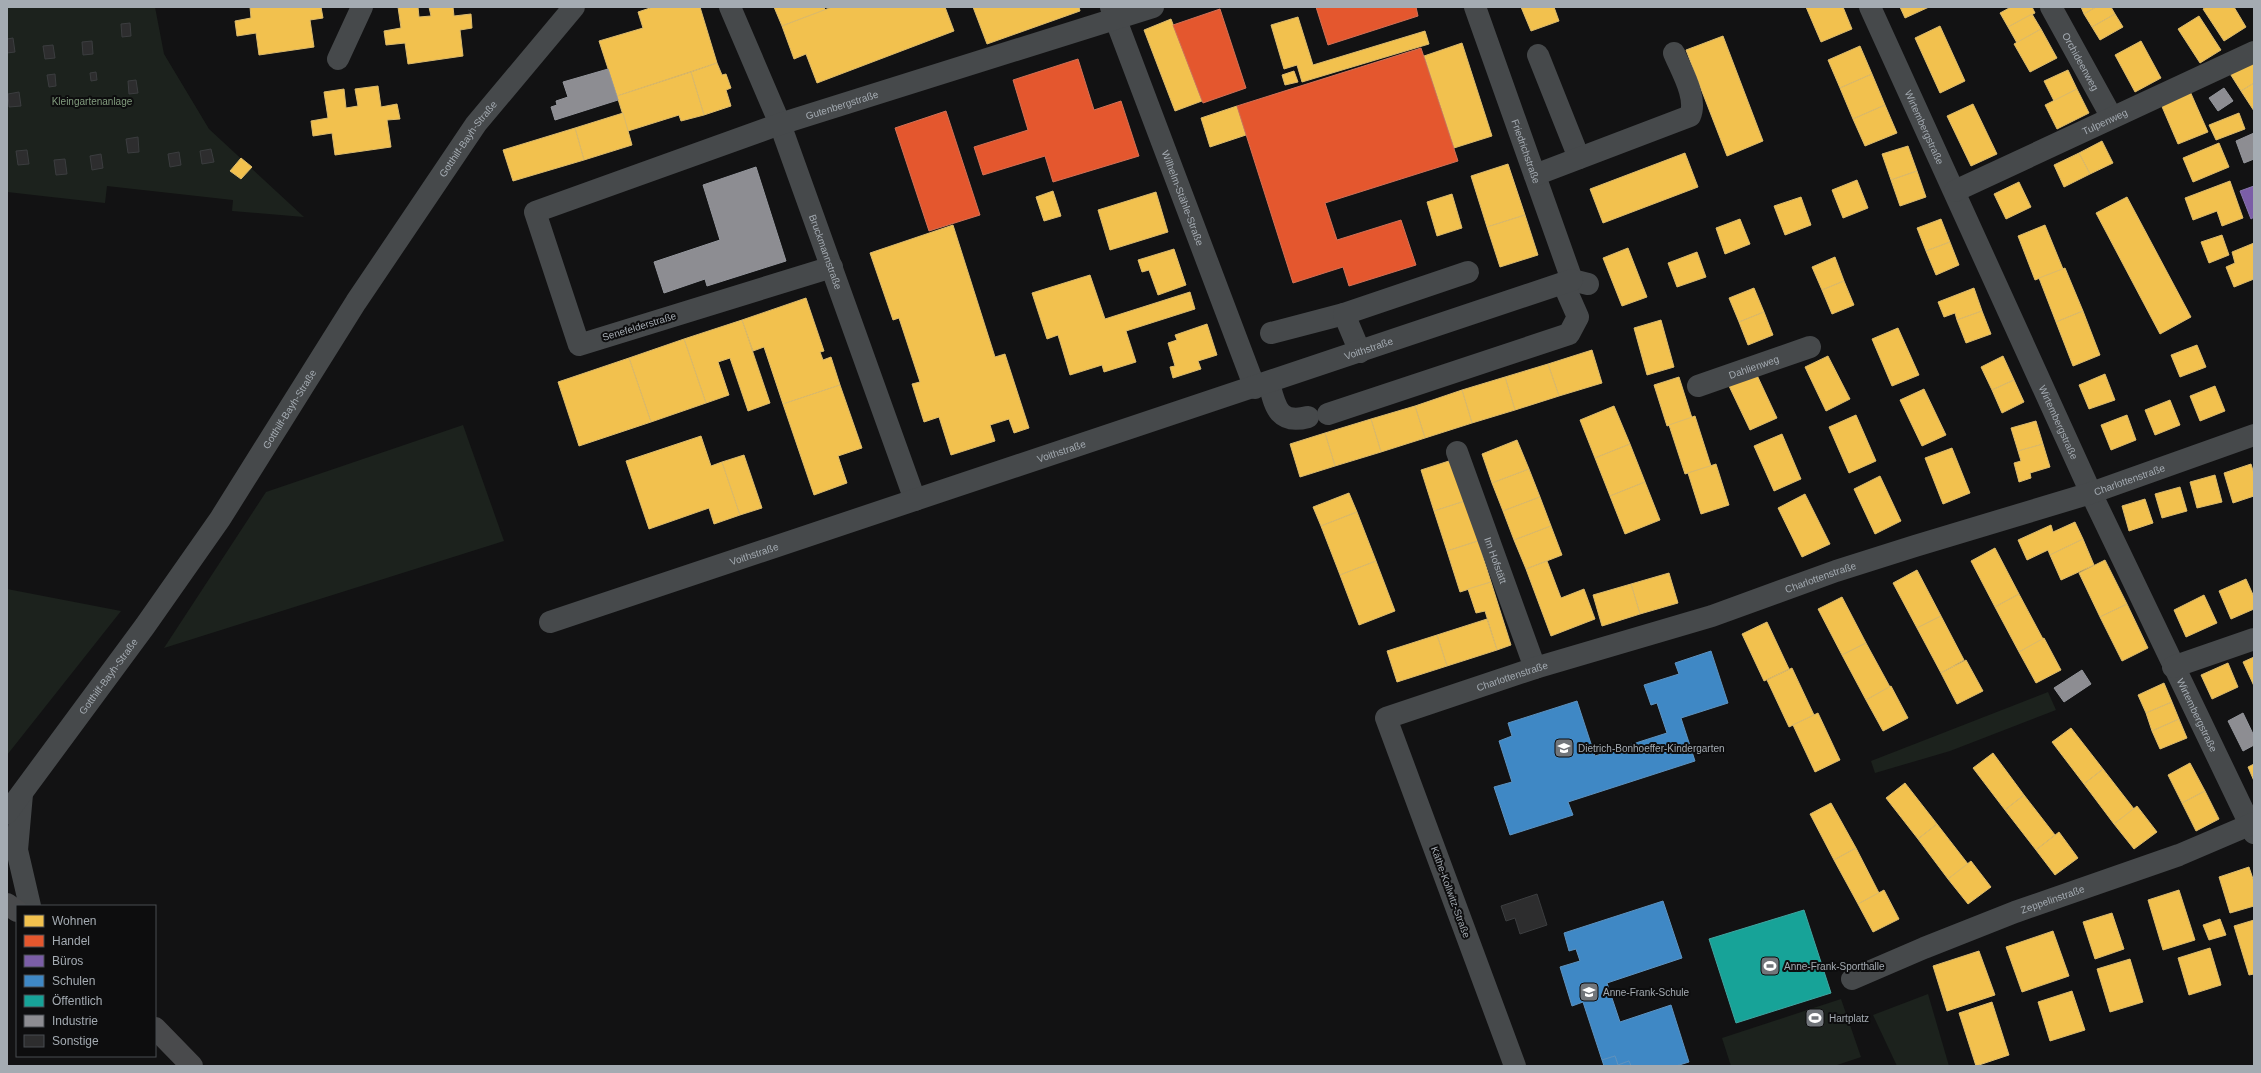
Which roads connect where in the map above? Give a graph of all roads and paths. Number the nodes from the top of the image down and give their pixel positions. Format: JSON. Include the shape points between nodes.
{"nodes":[{"id":1,"x":362,"y":7,"type":"edge"},
{"id":2,"x":574,"y":7,"type":"edge"},
{"id":3,"x":730,"y":7,"type":"edge"},
{"id":4,"x":1153,"y":7,"type":"edge"},
{"id":5,"x":1475,"y":7,"type":"edge"},
{"id":6,"x":1870,"y":7,"type":"edge"},
{"id":7,"x":2050,"y":7,"type":"edge"},
{"id":8,"x":1114,"y":13,"type":"edge"},
{"id":9,"x":2254,"y":52,"type":"edge"},
{"id":10,"x":1674,"y":53,"type":"dead end"},
{"id":11,"x":1538,"y":55,"type":"dead end"},
{"id":12,"x":338,"y":59,"type":"dead end"},
{"id":13,"x":2111,"y":116,"type":"junction"},
{"id":14,"x":780,"y":124,"type":"junction"},
{"id":15,"x":1579,"y":158,"type":"junction"},
{"id":16,"x":1535,"y":175,"type":"junction"},
{"id":17,"x":1955,"y":191,"type":"junction"},
{"id":18,"x":534,"y":212,"type":"joint"},
{"id":19,"x":832,"y":267,"type":"junction"},
{"id":20,"x":1468,"y":272,"type":"dead end"},
{"id":21,"x":1574,"y":282,"type":"junction"},
{"id":22,"x":1344,"y":314,"type":"junction"},
{"id":23,"x":1271,"y":333,"type":"dead end"},
{"id":24,"x":1810,"y":347,"type":"dead end"},
{"id":25,"x":1360,"y":352,"type":"junction"},
{"id":26,"x":1262,"y":385,"type":"junction"},
{"id":27,"x":1698,"y":386,"type":"dead end"},
{"id":28,"x":1318,"y":416,"type":"joint"},
{"id":29,"x":2254,"y":435,"type":"edge"},
{"id":30,"x":1457,"y":452,"type":"dead end"},
{"id":31,"x":2091,"y":493,"type":"junction"},
{"id":32,"x":914,"y":500,"type":"junction"},
{"id":33,"x":550,"y":622,"type":"dead end"},
{"id":34,"x":2254,"y":639,"type":"edge"},
{"id":35,"x":2173,"y":667,"type":"junction"},
{"id":36,"x":1535,"y":668,"type":"junction"},
{"id":37,"x":1386,"y":718,"type":"joint"},
{"id":38,"x":15,"y":795,"type":"edge"},
{"id":39,"x":7,"y":813,"type":"edge"},
{"id":40,"x":2253,"y":827,"type":"edge"},
{"id":41,"x":7,"y":904,"type":"edge"},
{"id":42,"x":30,"y":905,"type":"edge"},
{"id":43,"x":16,"y":910,"type":"edge"},
{"id":44,"x":1852,"y":979,"type":"dead end"},
{"id":45,"x":156,"y":1029,"type":"edge"},
{"id":46,"x":192,"y":1066,"type":"edge"},
{"id":47,"x":1515,"y":1066,"type":"edge"}],
"edges":[{"from":1,"to":12,"type":"street"},
{"from":2,"to":38,"type":"street","name":"Gotthilf-Bayh-Straße","via":[[476,124],[356,302],[220,519]]},
{"from":3,"to":14,"type":"street","name":"Bruckmannstraße"},
{"from":4,"to":8,"type":"street","name":"Gutenbergstraße"},
{"from":5,"to":16,"type":"street","name":"Friedrichstraße"},
{"from":6,"to":17,"type":"street","name":"Wirtembergstraße"},
{"from":7,"to":13,"type":"street","name":"Orchideenweg"},
{"from":8,"to":14,"type":"street","name":"Gutenbergstraße"},
{"from":8,"to":26,"type":"street","name":"Wilhelm-Stähle-Straße"},
{"from":9,"to":13,"type":"street","name":"Tulpenweg"},
{"from":10,"to":15,"type":"street","via":[[1691,97],[1693,110],[1690,116]]},
{"from":11,"to":15,"type":"street"},
{"from":13,"to":17,"type":"street","name":"Tulpenweg"},
{"from":14,"to":18,"type":"street","name":"Gutenbergstraße"},
{"from":14,"to":19,"type":"street","name":"Bruckmannstraße"},
{"from":15,"to":16,"type":"street"},
{"from":16,"to":21,"type":"street","name":"Friedrichstraße"},
{"from":17,"to":31,"type":"street","name":"Wirtembergstraße"},
{"from":18,"to":19,"type":"street","name":"Senefelderstraße","via":[[579,345]]},
{"from":19,"to":32,"type":"street","name":"Bruckmannstraße"},
{"from":20,"to":22,"type":"street"},
{"from":21,"to":25,"type":"street","name":"Voithstraße"},
{"from":21,"to":28,"type":"street","name":"Friedrichstraße","via":[[1578,317],[1569,334]]},
{"from":22,"to":23,"type":"street"},
{"from":22,"to":25,"type":"street"},
{"from":24,"to":27,"type":"street","name":"Dahlienweg"},
{"from":25,"to":26,"type":"street","name":"Voithstraße"},
{"from":26,"to":28,"type":"street","name":"Wilhelm-Stähle-Straße","via":[[1275,408],[1285,417],[1298,420]]},
{"from":26,"to":32,"type":"street","name":"Voithstraße"},
{"from":29,"to":31,"type":"street","name":"Charlottenstraße"},
{"from":30,"to":36,"type":"street","name":"Im Hofstätt"},
{"from":31,"to":35,"type":"street","name":"Wirtembergstraße"},
{"from":31,"to":36,"type":"street","name":"Charlottenstraße","via":[[1836,571],[1712,616]]},
{"from":32,"to":33,"type":"street","name":"Voithstraße"},
{"from":34,"to":35,"type":"street"},
{"from":35,"to":40,"type":"street","name":"Wirtembergstraße"},
{"from":36,"to":37,"type":"street","name":"Charlottenstraße"},
{"from":37,"to":47,"type":"street","name":"Käthe-Kollwitz-Straße"},
{"from":38,"to":39,"type":"street","name":"Gotthilf-Bayh-Straße"},
{"from":38,"to":42,"type":"street","via":[[17,850]]},
{"from":40,"to":44,"type":"street","name":"Zeppelinstraße","via":[[2001,918]]},
{"from":41,"to":43,"type":"main road"},
{"from":45,"to":46,"type":"main road"}]}
